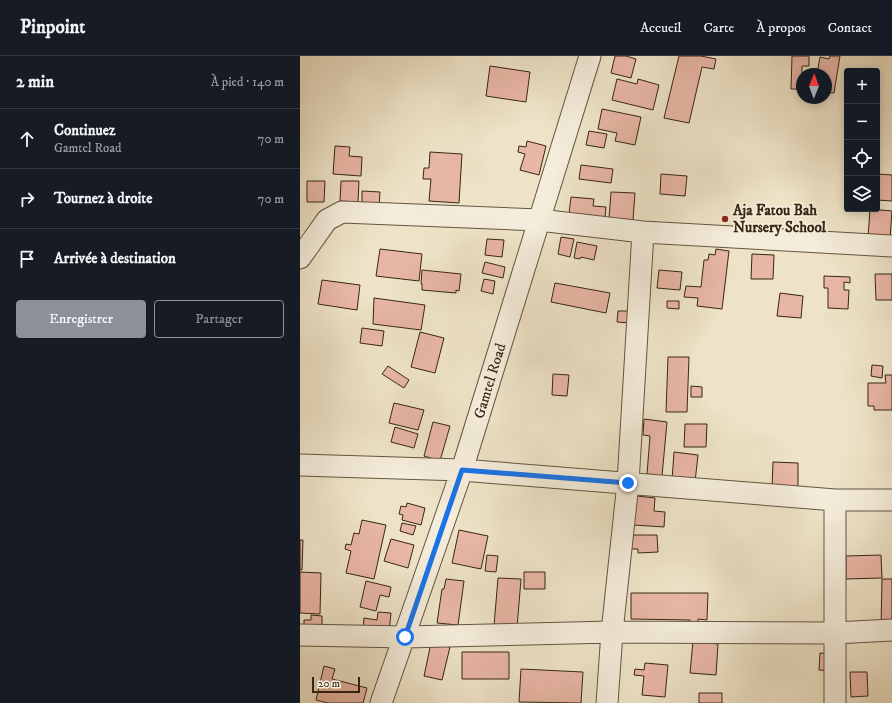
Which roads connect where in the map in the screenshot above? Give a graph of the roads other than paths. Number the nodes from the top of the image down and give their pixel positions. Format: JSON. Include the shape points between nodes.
{"nodes":[{"id":1,"x":590,"y":56,"type":"edge"},
{"id":2,"x":539,"y":220,"type":"junction"},
{"id":3,"x":644,"y":232,"type":"junction"},
{"id":4,"x":892,"y":246,"type":"edge"},
{"id":5,"x":300,"y":258,"type":"edge"},
{"id":6,"x":300,"y":465,"type":"edge"},
{"id":7,"x":462,"y":470,"type":"junction"},
{"id":8,"x":628,"y":483,"type":"junction"},
{"id":9,"x":835,"y":500,"type":"junction"},
{"id":10,"x":892,"y":500,"type":"edge"},
{"id":11,"x":892,"y":630,"type":"edge"},
{"id":12,"x":612,"y":632,"type":"junction"},
{"id":13,"x":835,"y":633,"type":"junction"},
{"id":14,"x":300,"y":635,"type":"edge"},
{"id":15,"x":405,"y":637,"type":"junction"},
{"id":16,"x":381,"y":703,"type":"edge"},
{"id":17,"x":607,"y":703,"type":"edge"},
{"id":18,"x":835,"y":703,"type":"edge"}],
"edges":[{"from":1,"to":2,"type":"street","name":"Gamtel Road"},
{"from":2,"to":3,"type":"street"},
{"from":2,"to":5,"type":"street","via":[[342,212],[327,220]]},
{"from":2,"to":7,"type":"street","name":"Gamtel Road"},
{"from":3,"to":4,"type":"street"},
{"from":3,"to":8,"type":"street"},
{"from":6,"to":7,"type":"street"},
{"from":7,"to":8,"type":"street"},
{"from":7,"to":15,"type":"street","name":"Gamtel Road"},
{"from":8,"to":9,"type":"street"},
{"from":8,"to":12,"type":"street"},
{"from":9,"to":10,"type":"street"},
{"from":9,"to":13,"type":"street"},
{"from":11,"to":13,"type":"street"},
{"from":12,"to":13,"type":"street"},
{"from":12,"to":15,"type":"street"},
{"from":12,"to":17,"type":"street"},
{"from":13,"to":18,"type":"street"},
{"from":14,"to":15,"type":"street"},
{"from":15,"to":16,"type":"street","name":"Gamtel Road"}]}
